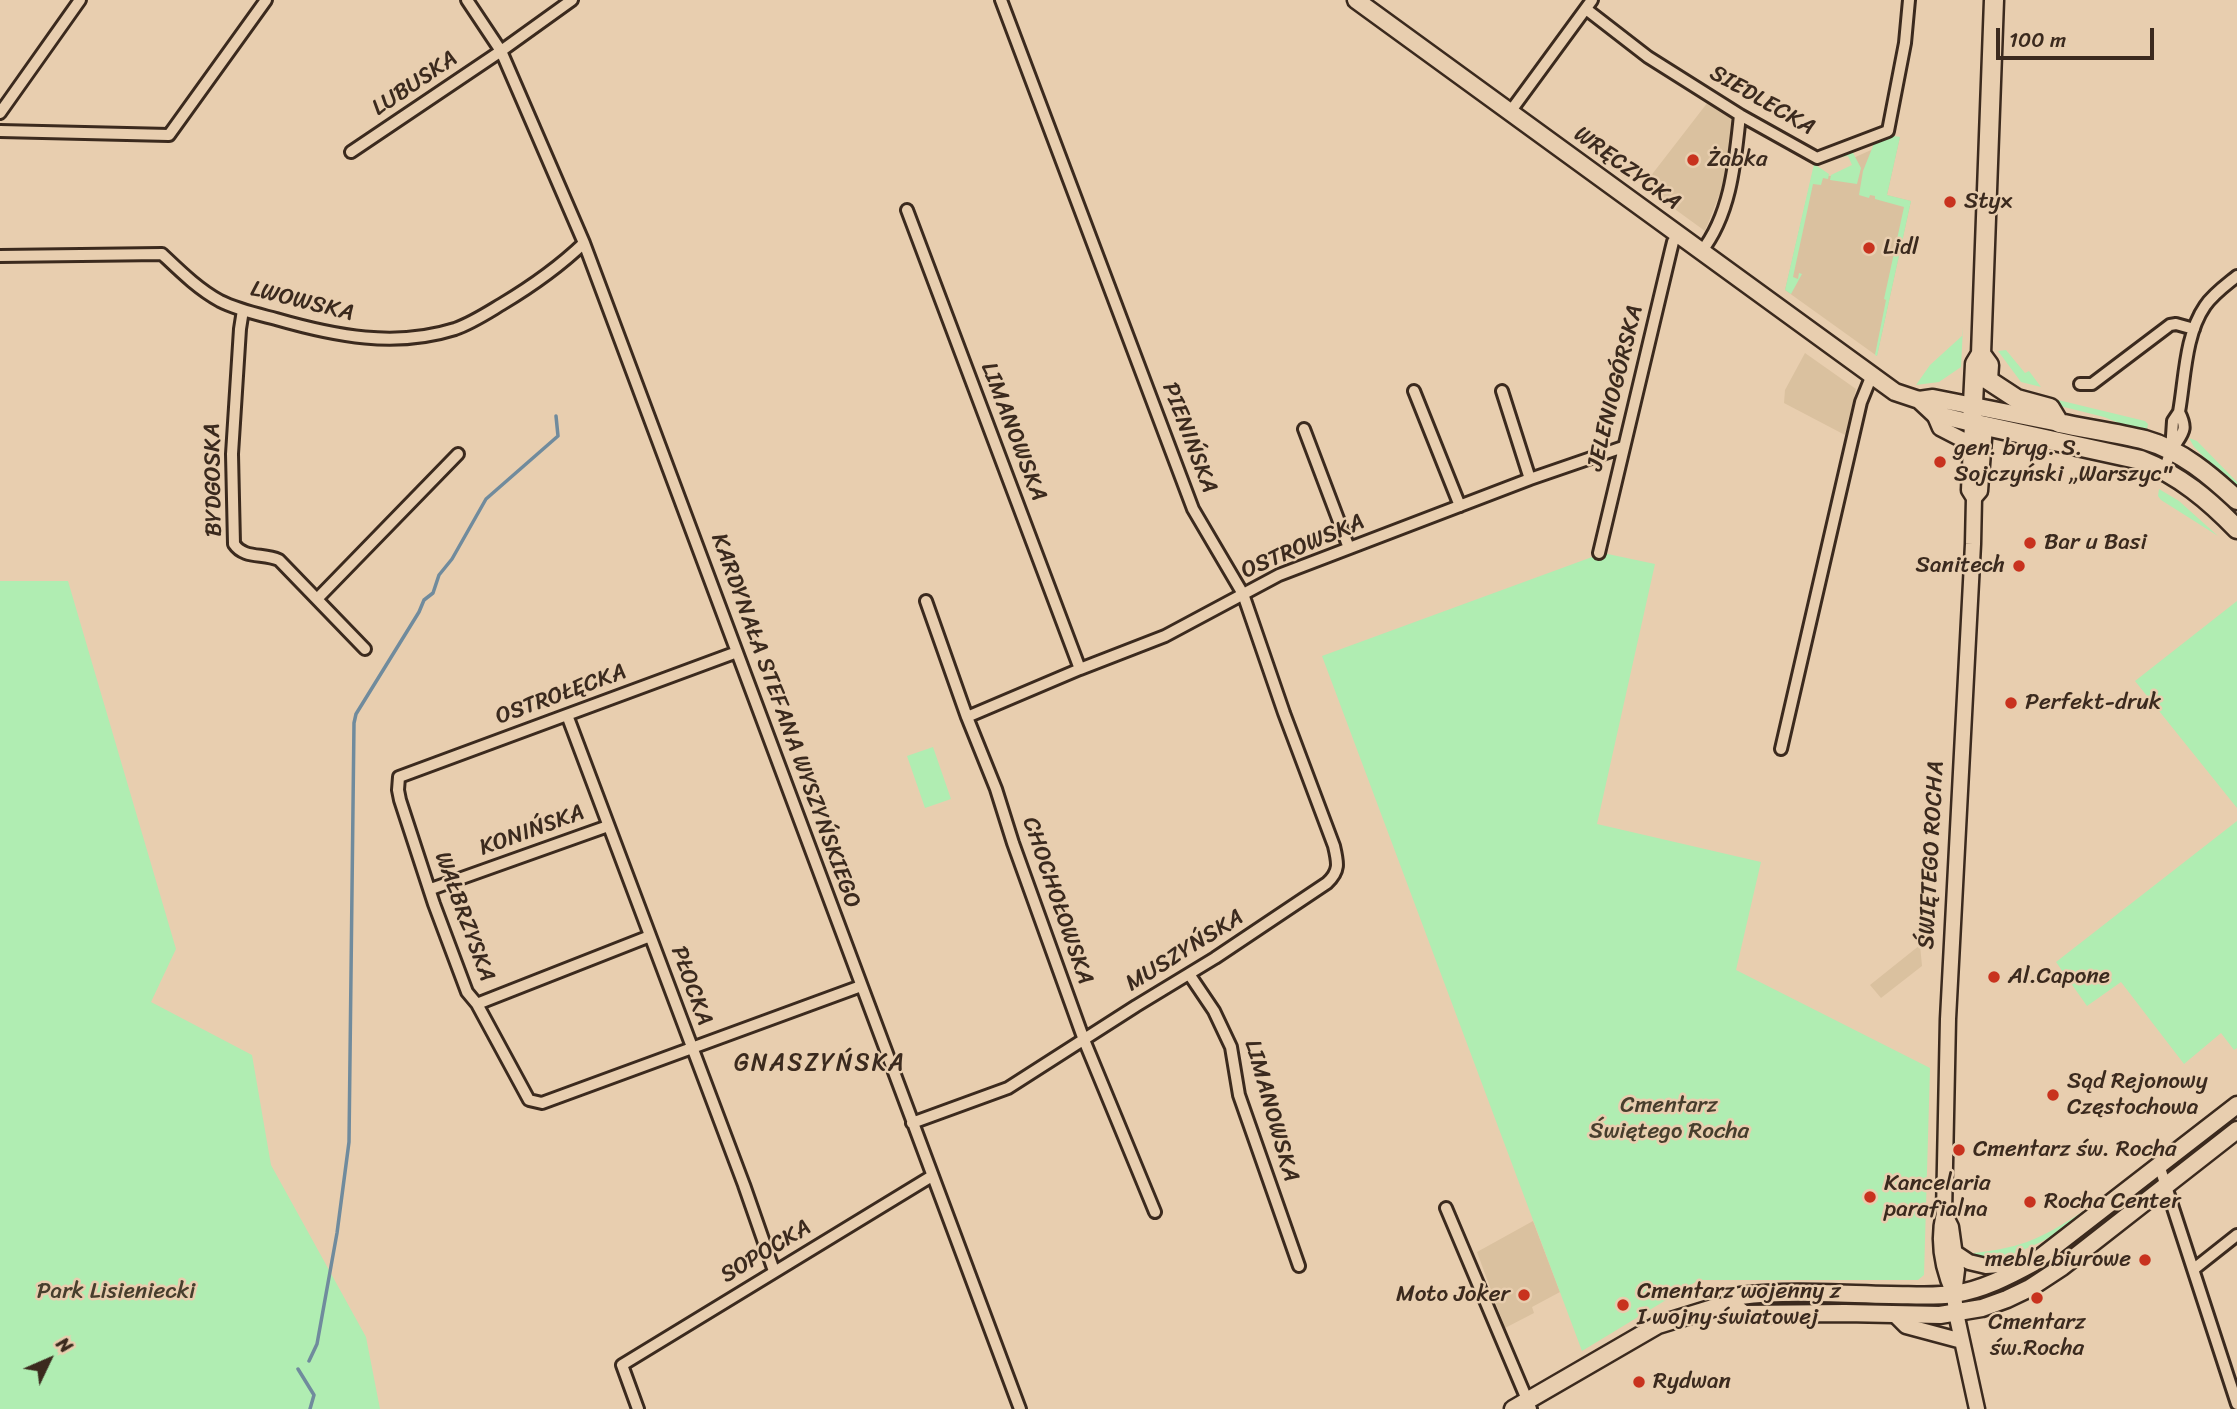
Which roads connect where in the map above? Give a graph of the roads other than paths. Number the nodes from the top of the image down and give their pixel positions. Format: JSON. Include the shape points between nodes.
{"nodes":[{"id":1,"x":80,"y":0,"type":"edge"},
{"id":2,"x":266,"y":0,"type":"edge"},
{"id":3,"x":467,"y":0,"type":"edge"},
{"id":4,"x":572,"y":0,"type":"edge"},
{"id":5,"x":1001,"y":0,"type":"edge"},
{"id":6,"x":1356,"y":0,"type":"edge"},
{"id":7,"x":1909,"y":0,"type":"edge"},
{"id":8,"x":1994,"y":0,"type":"edge"},
{"id":9,"x":1589,"y":4,"type":"edge"},
{"id":10,"x":501,"y":51,"type":"junction"},
{"id":11,"x":1510,"y":112,"type":"junction"},
{"id":12,"x":0,"y":113,"type":"edge"},
{"id":13,"x":1740,"y":115,"type":"junction"},
{"id":14,"x":0,"y":131,"type":"edge"},
{"id":15,"x":351,"y":152,"type":"dead end"},
{"id":16,"x":907,"y":210,"type":"dead end"},
{"id":17,"x":1678,"y":235,"type":"junction"},
{"id":18,"x":584,"y":243,"type":"junction"},
{"id":19,"x":1702,"y":252,"type":"junction"},
{"id":20,"x":0,"y":256,"type":"edge"},
{"id":21,"x":2237,"y":276,"type":"edge"},
{"id":22,"x":243,"y":310,"type":"junction"},
{"id":23,"x":2194,"y":329,"type":"junction"},
{"id":24,"x":1981,"y":355,"type":"junction"},
{"id":25,"x":1872,"y":375,"type":"junction"},
{"id":26,"x":1988,"y":380,"type":"junction"},
{"id":27,"x":2080,"y":384,"type":"dead end"},
{"id":28,"x":1414,"y":391,"type":"dead end"},
{"id":29,"x":1502,"y":391,"type":"dead end"},
{"id":30,"x":1919,"y":400,"type":"junction"},
{"id":31,"x":1934,"y":414,"type":"junction"},
{"id":32,"x":1979,"y":416,"type":"junction"},
{"id":33,"x":2059,"y":423,"type":"junction"},
{"id":34,"x":1304,"y":429,"type":"dead end"},
{"id":35,"x":1971,"y":444,"type":"junction"},
{"id":36,"x":1623,"y":447,"type":"junction"},
{"id":37,"x":2171,"y":451,"type":"junction"},
{"id":38,"x":458,"y":454,"type":"dead end"},
{"id":39,"x":2164,"y":470,"type":"junction"},
{"id":40,"x":1530,"y":479,"type":"junction"},
{"id":41,"x":1974,"y":498,"type":"junction"},
{"id":42,"x":2237,"y":500,"type":"edge"},
{"id":43,"x":1460,"y":506,"type":"junction"},
{"id":44,"x":2237,"y":529,"type":"edge"},
{"id":45,"x":1349,"y":548,"type":"junction"},
{"id":46,"x":1599,"y":553,"type":"dead end"},
{"id":47,"x":1244,"y":594,"type":"junction"},
{"id":48,"x":317,"y":599,"type":"junction"},
{"id":49,"x":926,"y":601,"type":"dead end"},
{"id":50,"x":365,"y":649,"type":"dead end"},
{"id":51,"x":737,"y":652,"type":"junction"},
{"id":52,"x":1080,"y":668,"type":"junction"},
{"id":53,"x":567,"y":715,"type":"junction"},
{"id":54,"x":967,"y":718,"type":"junction"},
{"id":55,"x":1781,"y":749,"type":"dead end"},
{"id":56,"x":400,"y":777,"type":"joint"},
{"id":57,"x":608,"y":826,"type":"junction"},
{"id":58,"x":1327,"y":883,"type":"joint"},
{"id":59,"x":430,"y":889,"type":"junction"},
{"id":60,"x":650,"y":936,"type":"junction"},
{"id":61,"x":1189,"y":974,"type":"junction"},
{"id":62,"x":861,"y":986,"type":"junction"},
{"id":63,"x":477,"y":1004,"type":"junction"},
{"id":64,"x":1084,"y":1040,"type":"junction"},
{"id":65,"x":692,"y":1049,"type":"junction"},
{"id":66,"x":2237,"y":1105,"type":"edge"},
{"id":67,"x":912,"y":1123,"type":"junction"},
{"id":68,"x":2237,"y":1130,"type":"edge"},
{"id":69,"x":2159,"y":1165,"type":"junction"},
{"id":70,"x":932,"y":1176,"type":"junction"},
{"id":71,"x":2166,"y":1186,"type":"junction"},
{"id":72,"x":1446,"y":1208,"type":"dead end"},
{"id":73,"x":1155,"y":1212,"type":"dead end"},
{"id":74,"x":1944,"y":1213,"type":"junction"},
{"id":75,"x":2237,"y":1235,"type":"edge"},
{"id":76,"x":1954,"y":1252,"type":"junction"},
{"id":77,"x":1299,"y":1266,"type":"dead end"},
{"id":78,"x":2193,"y":1269,"type":"junction"},
{"id":79,"x":774,"y":1271,"type":"junction"},
{"id":80,"x":2017,"y":1272,"type":"junction"},
{"id":81,"x":1954,"y":1294,"type":"junction"},
{"id":82,"x":1732,"y":1305,"type":"junction"},
{"id":83,"x":1956,"y":1313,"type":"junction"},
{"id":84,"x":1894,"y":1314,"type":"junction"},
{"id":85,"x":1962,"y":1341,"type":"junction"},
{"id":86,"x":2237,"y":1404,"type":"edge"},
{"id":87,"x":1524,"y":1406,"type":"edge"},
{"id":88,"x":638,"y":1409,"type":"edge"},
{"id":89,"x":1020,"y":1409,"type":"edge"},
{"id":90,"x":1977,"y":1409,"type":"edge"}],
"edges":[{"from":1,"to":12,"type":"street"},
{"from":2,"to":14,"type":"street","via":[[169,135]]},
{"from":3,"to":10,"type":"street","name":"KARDYNAŁA STEFANA WYSZYŃSKIEGO"},
{"from":4,"to":10,"type":"street","name":"LUBUSKA"},
{"from":5,"to":47,"type":"street","name":"PIENIŃSKA","via":[[1194,509]]},
{"from":6,"to":11,"type":"main road","name":"WRĘCZYCKA"},
{"from":7,"to":13,"type":"street","name":"SIEDLECKA","via":[[1888,131],[1817,158]]},
{"from":8,"to":24,"type":"main road","name":"ŚWIĘTEGO ROCHA"},
{"from":9,"to":11,"type":"street"},
{"from":9,"to":13,"type":"street","name":"SIEDLECKA","via":[[1648,57]]},
{"from":10,"to":15,"type":"street","name":"LUBUSKA"},
{"from":10,"to":18,"type":"street","name":"KARDYNAŁA STEFANA WYSZYŃSKIEGO"},
{"from":11,"to":17,"type":"main road","name":"WRĘCZYCKA"},
{"from":13,"to":19,"type":"street","via":[[1735,168],[1717,227]]},
{"from":16,"to":52,"type":"street","name":"LIMANOWSKA"},
{"from":17,"to":19,"type":"main road","name":"WRĘCZYCKA"},
{"from":17,"to":36,"type":"street","name":"JELENIOGÓRSKA"},
{"from":18,"to":22,"type":"street","name":"LWOWSKA","via":[[537,283],[473,321],[419,337],[340,336]]},
{"from":18,"to":51,"type":"street","name":"KARDYNAŁA STEFANA WYSZYŃSKIEGO"},
{"from":19,"to":25,"type":"main road","name":"WRĘCZYCKA"},
{"from":20,"to":22,"type":"street","name":"LWOWSKA","via":[[162,254],[198,287]]},
{"from":21,"to":23,"type":"street","via":[[2206,304]]},
{"from":22,"to":48,"type":"street","name":"BYDGOSKA","via":[[232,454],[234,544],[239,552],[279,560]]},
{"from":23,"to":27,"type":"street","via":[[2170,325],[2092,384]]},
{"from":23,"to":37,"type":"street","via":[[2179,412],[2173,421]]},
{"from":24,"to":26,"type":"main road","name":"ŚWIĘTEGO ROCHA","via":[[1989,365]]},
{"from":24,"to":32,"type":"main road","name":"ŚWIĘTEGO ROCHA","via":[[1975,364]]},
{"from":25,"to":30,"type":"main road","name":"WRĘCZYCKA","via":[[1895,392]]},
{"from":25,"to":55,"type":"street","via":[[1861,402]]},
{"from":26,"to":32,"type":"main road","name":"ŚWIĘTEGO ROCHA"},
{"from":26,"to":33,"type":"main road","via":[[2017,398],[2050,408]]},
{"from":28,"to":43,"type":"street"},
{"from":29,"to":40,"type":"street"},
{"from":30,"to":31,"type":"main road","name":"WRĘCZYCKA"},
{"from":30,"to":32,"type":"main road","name":"WRĘCZYCKA","via":[[1933,398]]},
{"from":31,"to":32,"type":"main road","name":"WRĘCZYCKA"},
{"from":31,"to":35,"type":"street","via":[[1940,428]]},
{"from":32,"to":33,"type":"main road"},
{"from":32,"to":35,"type":"street","name":"ŚWIĘTEGO ROCHA"},
{"from":32,"to":39,"type":"main road"},
{"from":32,"to":41,"type":"street","name":"ŚWIĘTEGO ROCHA","via":[[1980,491]]},
{"from":33,"to":37,"type":"main road","via":[[2148,441]]},
{"from":34,"to":45,"type":"street"},
{"from":35,"to":41,"type":"street","name":"ŚWIĘTEGO ROCHA","via":[[1969,490]]},
{"from":36,"to":40,"type":"street","name":"OSTROWSKA"},
{"from":36,"to":46,"type":"street","name":"JELENIOGÓRSKA"},
{"from":37,"to":39,"type":"street"},
{"from":37,"to":42,"type":"main road"},
{"from":38,"to":48,"type":"street"},
{"from":39,"to":44,"type":"main road","via":[[2201,495]]},
{"from":40,"to":43,"type":"street","name":"OSTROWSKA"},
{"from":41,"to":74,"type":"street","name":"ŚWIĘTEGO ROCHA","via":[[1948,1019]]},
{"from":43,"to":45,"type":"street","name":"OSTROWSKA"},
{"from":45,"to":47,"type":"street","name":"OSTROWSKA"},
{"from":47,"to":52,"type":"street","name":"OSTROWSKA","via":[[1165,636]]},
{"from":47,"to":58,"type":"street","name":"PIENIŃSKA","via":[[1334,846],[1339,868]]},
{"from":48,"to":50,"type":"street","name":"BYDGOSKA"},
{"from":49,"to":54,"type":"street","name":"CHOCHOŁOWSKA"},
{"from":51,"to":53,"type":"street","name":"OSTROŁĘCKA"},
{"from":51,"to":62,"type":"street","name":"KARDYNAŁA STEFANA WYSZYŃSKIEGO"},
{"from":52,"to":54,"type":"street","name":"OSTROWSKA"},
{"from":53,"to":56,"type":"street","name":"OSTROŁĘCKA"},
{"from":53,"to":57,"type":"street","name":"PŁOCKA"},
{"from":54,"to":64,"type":"street","name":"CHOCHOŁOWSKA"},
{"from":56,"to":59,"type":"street","name":"WAŁBRZYSKA","via":[[397,790]]},
{"from":57,"to":59,"type":"street","name":"KONIŃSKA"},
{"from":57,"to":60,"type":"street","name":"PŁOCKA"},
{"from":58,"to":61,"type":"street","name":"MUSZYŃSKA"},
{"from":59,"to":63,"type":"street","name":"WAŁBRZYSKA","via":[[467,992]]},
{"from":60,"to":63,"type":"street"},
{"from":60,"to":65,"type":"street","name":"PŁOCKA"},
{"from":61,"to":64,"type":"street","name":"MUSZYŃSKA"},
{"from":61,"to":77,"type":"street","name":"LIMANOWSKA","via":[[1231,1047],[1239,1095]]},
{"from":62,"to":65,"type":"street"},
{"from":62,"to":67,"type":"street","name":"KARDYNAŁA STEFANA WYSZYŃSKIEGO"},
{"from":63,"to":65,"type":"street","name":"WAŁBRZYSKA","via":[[529,1100],[542,1102]]},
{"from":64,"to":67,"type":"street","name":"MUSZYŃSKA","via":[[1008,1088]]},
{"from":64,"to":73,"type":"street","name":"CHOCHOŁOWSKA"},
{"from":65,"to":79,"type":"street","name":"PŁOCKA"},
{"from":66,"to":69,"type":"main road"},
{"from":67,"to":70,"type":"street","name":"KARDYNAŁA STEFANA WYSZYŃSKIEGO"},
{"from":68,"to":71,"type":"main road"},
{"from":69,"to":71,"type":"street"},
{"from":69,"to":80,"type":"main road"},
{"from":70,"to":79,"type":"street","name":"SOPOCKA"},
{"from":70,"to":89,"type":"street","name":"KARDYNAŁA STEFANA WYSZYŃSKIEGO"},
{"from":71,"to":78,"type":"street"},
{"from":71,"to":83,"type":"main road","via":[[2029,1288],[1982,1308]]},
{"from":72,"to":87,"type":"street"},
{"from":74,"to":76,"type":"street","name":"ŚWIĘTEGO ROCHA"},
{"from":74,"to":81,"type":"street","name":"ŚWIĘTEGO ROCHA","via":[[1942,1263]]},
{"from":75,"to":78,"type":"street"},
{"from":76,"to":80,"type":"street","via":[[1969,1262]]},
{"from":76,"to":81,"type":"street","name":"ŚWIĘTEGO ROCHA"},
{"from":78,"to":86,"type":"street"},
{"from":79,"to":88,"type":"street","name":"SOPOCKA","via":[[622,1366]]},
{"from":80,"to":81,"type":"main road"},
{"from":81,"to":82,"type":"main road","via":[[1770,1293],[1740,1296]]},
{"from":81,"to":83,"type":"street","name":"ŚWIĘTEGO ROCHA"},
{"from":82,"to":84,"type":"main road","via":[[1744,1314]]},
{"from":82,"to":87,"type":"main road","via":[[1658,1325]]},
{"from":83,"to":84,"type":"main road"},
{"from":83,"to":85,"type":"street","name":"ŚWIĘTEGO ROCHA"},
{"from":84,"to":85,"type":"street","via":[[1906,1326]]},
{"from":85,"to":90,"type":"street","name":"ŚWIĘTEGO ROCHA"}]}
